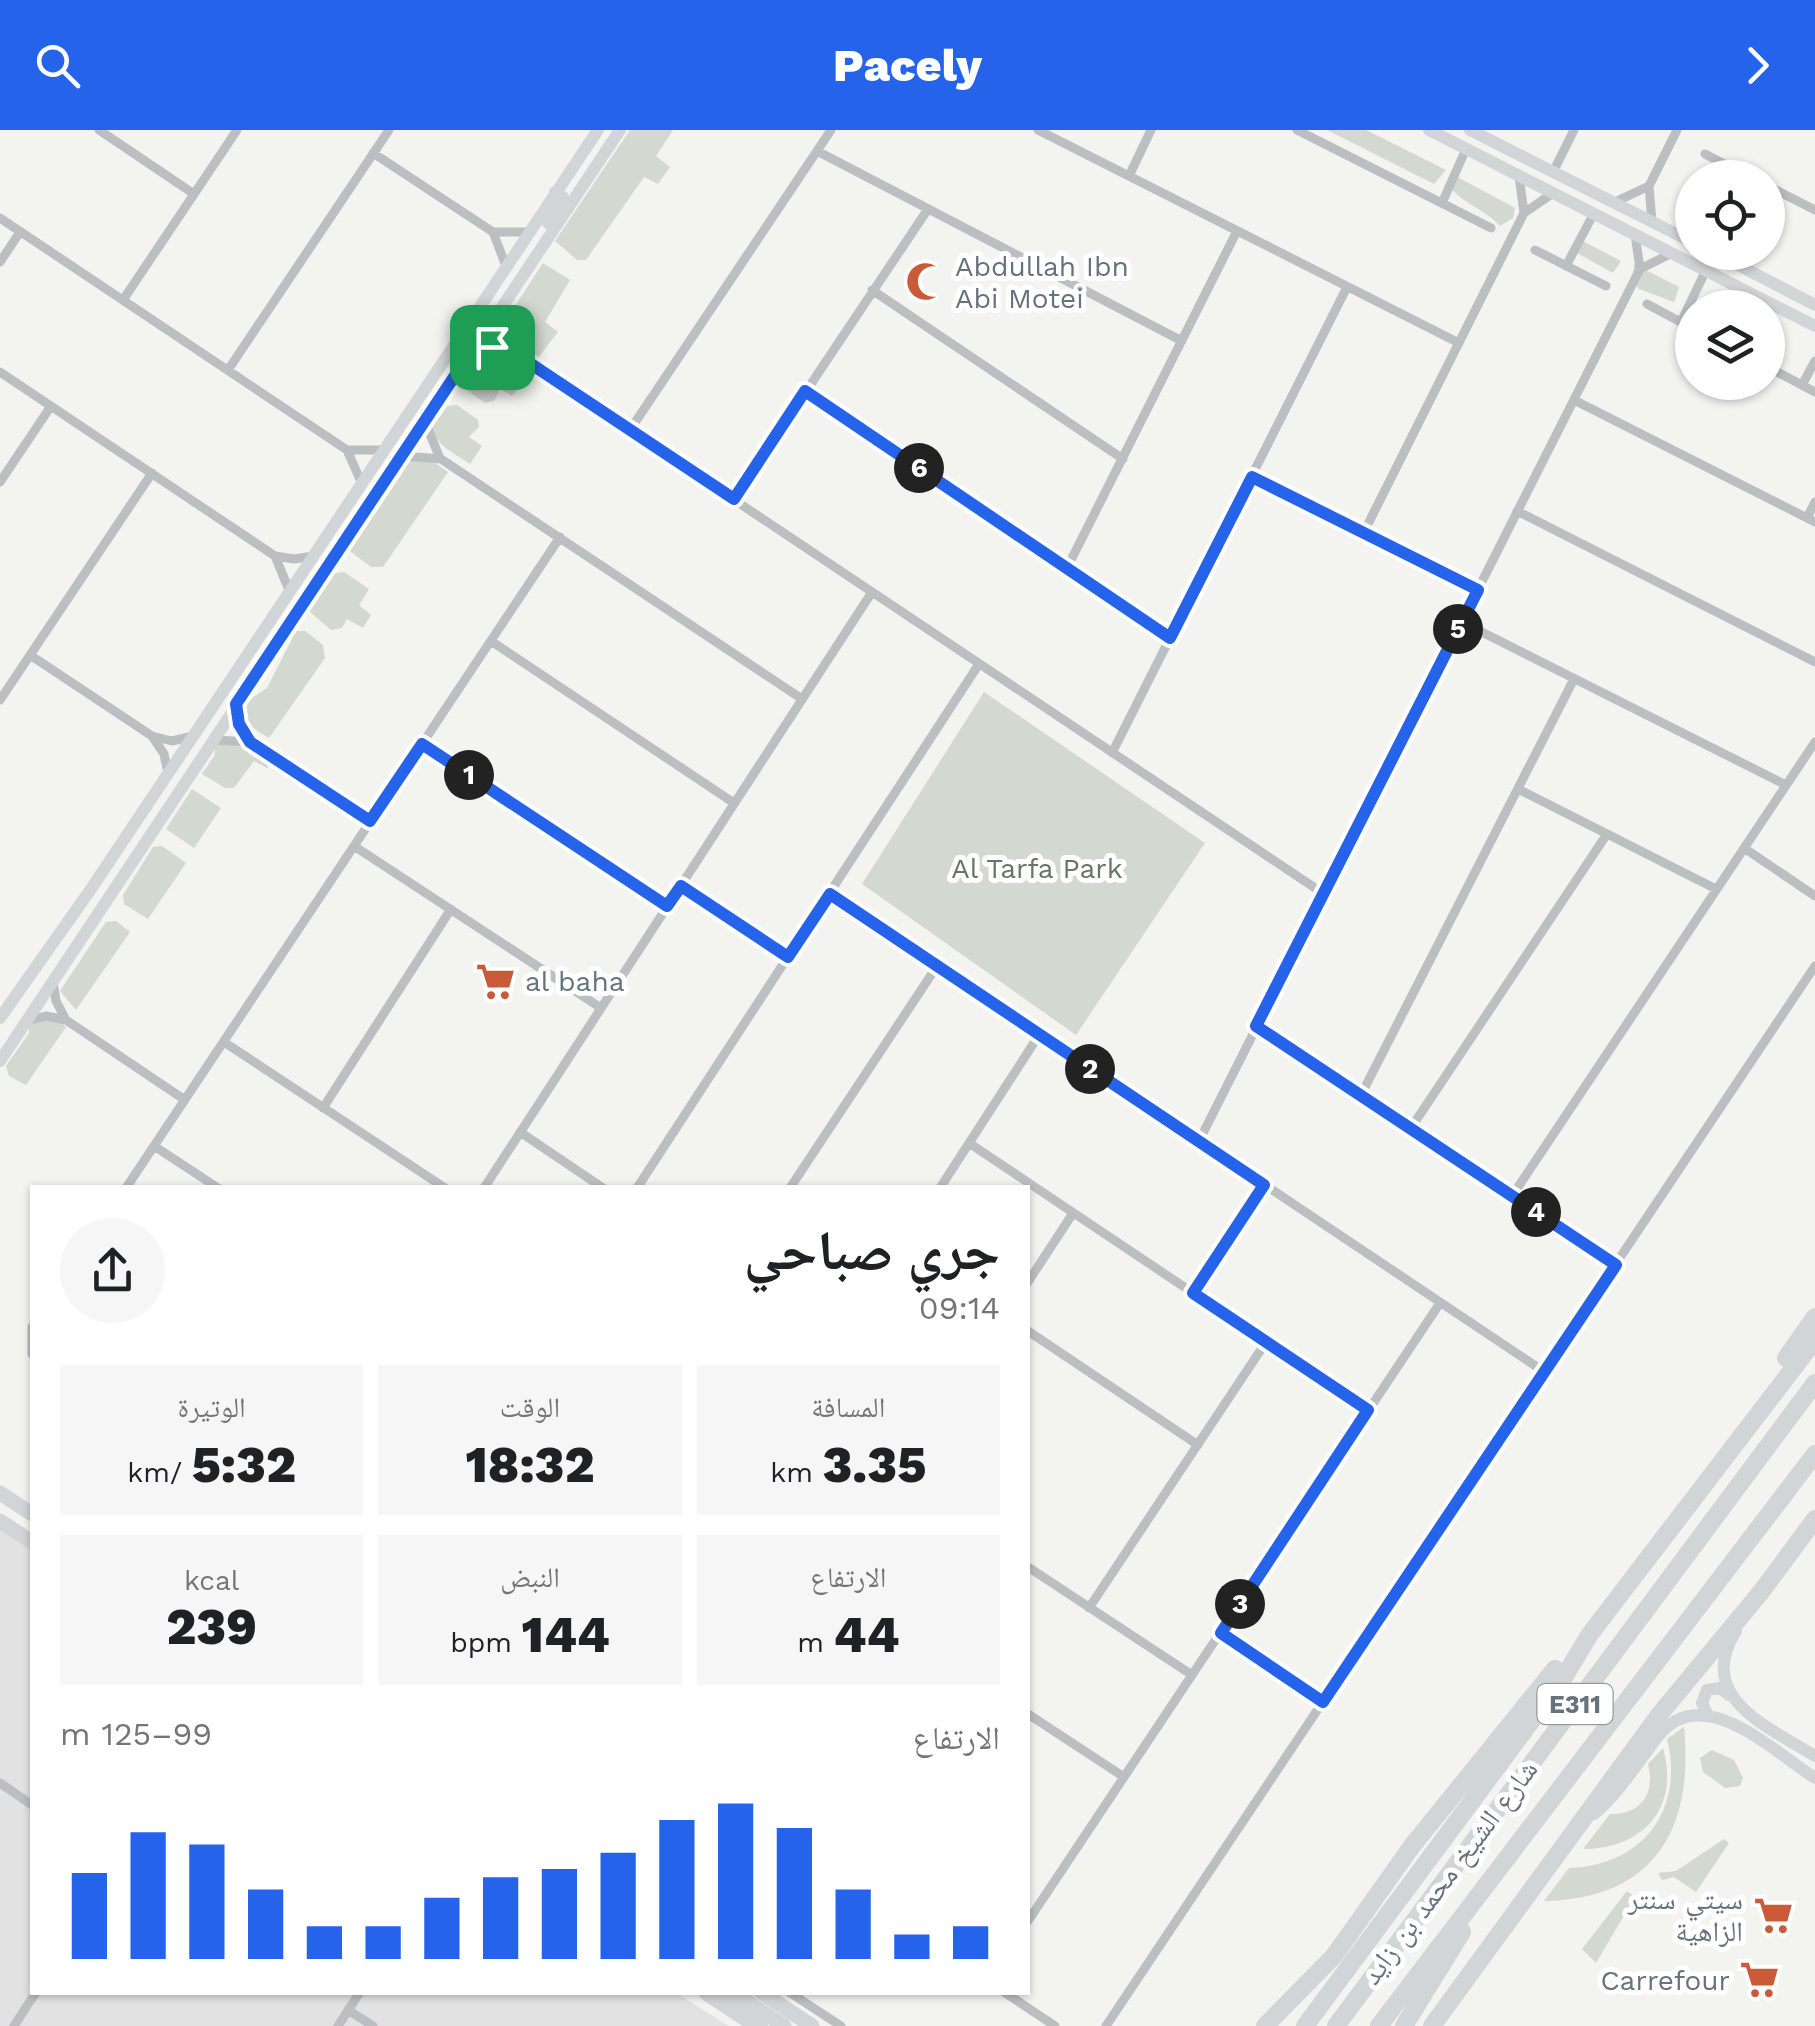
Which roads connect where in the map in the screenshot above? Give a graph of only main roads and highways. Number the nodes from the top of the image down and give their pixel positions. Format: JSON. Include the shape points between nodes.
{"nodes":[{"id":1,"x":598,"y":130,"type":"edge"},
{"id":2,"x":620,"y":130,"type":"edge"},
{"id":3,"x":1429,"y":130,"type":"edge"},
{"id":4,"x":1471,"y":130,"type":"edge"},
{"id":5,"x":555,"y":192,"type":"junction"},
{"id":6,"x":1675,"y":234,"type":"edge"},
{"id":7,"x":543,"y":245,"type":"junction"},
{"id":8,"x":1758,"y":270,"type":"edge"},
{"id":9,"x":1739,"y":290,"type":"edge"},
{"id":10,"x":1815,"y":304,"type":"edge"},
{"id":11,"x":1785,"y":313,"type":"edge"},
{"id":12,"x":1815,"y":326,"type":"edge"},
{"id":13,"x":164,"y":780,"type":"junction"},
{"id":14,"x":135,"y":856,"type":"junction"},
{"id":15,"x":0,"y":1018,"type":"edge"},
{"id":16,"x":0,"y":1061,"type":"edge"},
{"id":17,"x":1815,"y":1317,"type":"edge"},
{"id":18,"x":1815,"y":1340,"type":"edge"},
{"id":19,"x":1815,"y":1383,"type":"edge"},
{"id":20,"x":1733,"y":1444,"type":"junction"},
{"id":21,"x":1815,"y":1454,"type":"edge"},
{"id":22,"x":0,"y":1492,"type":"edge"},
{"id":23,"x":30,"y":1513,"type":"edge"},
{"id":24,"x":1815,"y":1519,"type":"edge"},
{"id":25,"x":0,"y":1521,"type":"edge"},
{"id":26,"x":30,"y":1541,"type":"edge"},
{"id":27,"x":1762,"y":1592,"type":"junction"},
{"id":28,"x":1590,"y":1634,"type":"junction"},
{"id":29,"x":1730,"y":1695,"type":"junction"},
{"id":30,"x":1707,"y":1714,"type":"junction"},
{"id":31,"x":1815,"y":1756,"type":"edge"},
{"id":32,"x":1815,"y":1778,"type":"edge"},
{"id":33,"x":1580,"y":1824,"type":"junction"},
{"id":34,"x":1496,"y":1875,"type":"junction"},
{"id":35,"x":712,"y":1995,"type":"edge"},
{"id":36,"x":738,"y":1995,"type":"edge"},
{"id":37,"x":766,"y":1995,"type":"edge"},
{"id":38,"x":759,"y":2026,"type":"edge"},
{"id":39,"x":784,"y":2026,"type":"edge"},
{"id":40,"x":812,"y":2026,"type":"edge"},
{"id":41,"x":1265,"y":2026,"type":"edge"},
{"id":42,"x":1304,"y":2026,"type":"edge"},
{"id":43,"x":1336,"y":2026,"type":"edge"},
{"id":44,"x":1379,"y":2026,"type":"edge"},
{"id":45,"x":1404,"y":2026,"type":"edge"},
{"id":46,"x":1432,"y":2026,"type":"edge"}],
"edges":[{"from":1,"to":5,"type":"main road"},
{"from":2,"to":7,"type":"main road"},
{"from":3,"to":9,"type":"main road"},
{"from":4,"to":6,"type":"main road"},
{"from":5,"to":7,"type":"main road","via":[[563,197]]},
{"from":5,"to":13,"type":"main road"},
{"from":7,"to":14,"type":"main road"},
{"from":8,"to":10,"type":"main road"},
{"from":11,"to":12,"type":"main road"},
{"from":13,"to":14,"type":"main road","via":[[132,844]]},
{"from":13,"to":15,"type":"main road"},
{"from":14,"to":16,"type":"main road"},
{"from":17,"to":20,"type":"highway"},
{"from":18,"to":20,"type":"highway"},
{"from":19,"to":43,"type":"highway","name":"شارع الشيخ محمد بن زايد","number":"E311"},
{"from":20,"to":28,"type":"highway"},
{"from":21,"to":34,"type":"highway","name":"شارع الشيخ محمد بن زايد","number":"E311"},
{"from":22,"to":23,"type":"main road"},
{"from":24,"to":27,"type":"highway"},
{"from":25,"to":26,"type":"main road"},
{"from":27,"to":29,"type":"main road","via":[[1726,1653]]},
{"from":27,"to":33,"type":"highway","via":[[1710,1650]]},
{"from":28,"to":41,"type":"highway","via":[[1438,1814],[1334,1956]]},
{"from":28,"to":42,"type":"highway"},
{"from":29,"to":30,"type":"main road","via":[[1707,1690]]},
{"from":29,"to":31,"type":"main road"},
{"from":30,"to":32,"type":"main road"},
{"from":30,"to":33,"type":"main road","via":[[1672,1722],[1608,1802]]},
{"from":33,"to":46,"type":"highway"},
{"from":34,"to":44,"type":"highway","name":"شارع الشيخ محمد بن زايد","number":"E311"},
{"from":34,"to":45,"type":"highway"},
{"from":35,"to":38,"type":"highway"},
{"from":36,"to":39,"type":"main road"},
{"from":37,"to":40,"type":"main road"}]}
